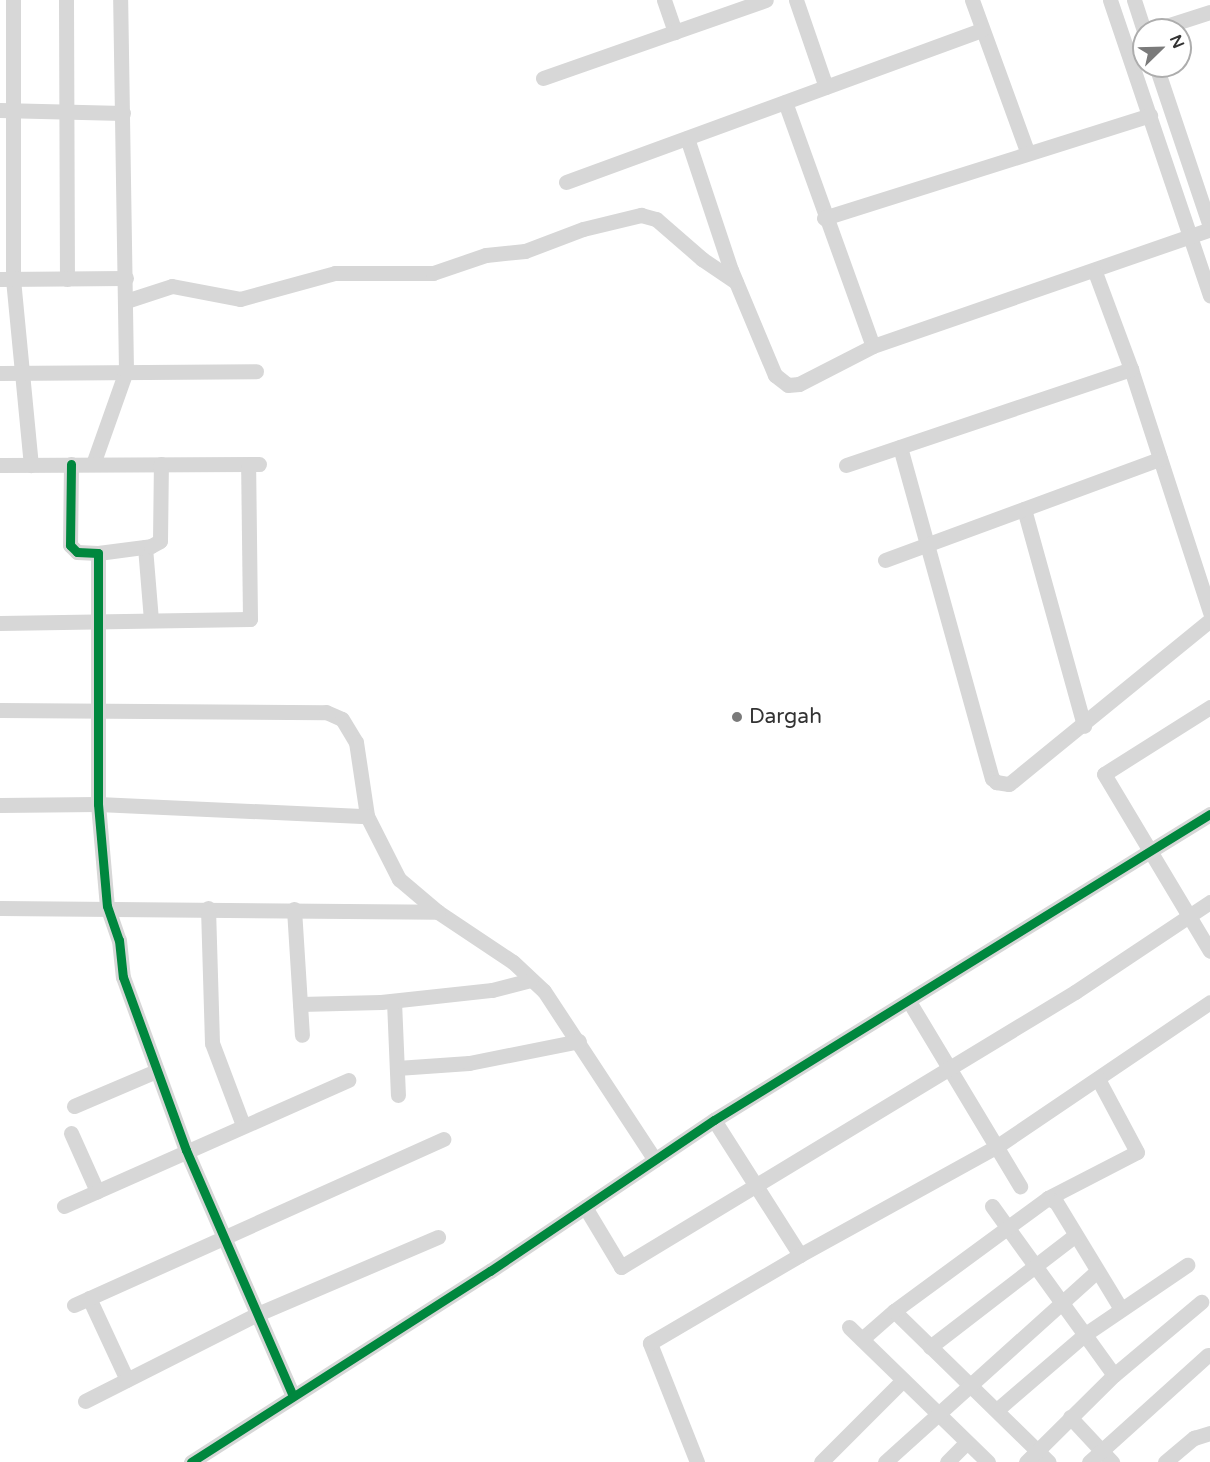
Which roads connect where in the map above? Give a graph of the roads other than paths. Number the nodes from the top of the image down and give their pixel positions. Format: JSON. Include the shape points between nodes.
{"nodes":[{"id":1,"x":13,"y":0,"type":"edge"},
{"id":2,"x":66,"y":0,"type":"edge"},
{"id":3,"x":120,"y":0,"type":"edge"},
{"id":4,"x":664,"y":0,"type":"edge"},
{"id":5,"x":766,"y":0,"type":"edge"},
{"id":6,"x":796,"y":0,"type":"edge"},
{"id":7,"x":972,"y":0,"type":"edge"},
{"id":8,"x":1110,"y":0,"type":"edge"},
{"id":9,"x":1134,"y":0,"type":"edge"},
{"id":10,"x":1210,"y":12,"type":"edge"},
{"id":11,"x":1140,"y":18,"type":"edge"},
{"id":12,"x":1191,"y":18,"type":"edge"},
{"id":13,"x":981,"y":30,"type":"junction"},
{"id":14,"x":675,"y":32,"type":"junction"},
{"id":15,"x":543,"y":78,"type":"dead end"},
{"id":16,"x":1160,"y":78,"type":"edge"},
{"id":17,"x":826,"y":87,"type":"junction"},
{"id":18,"x":785,"y":102,"type":"junction"},
{"id":19,"x":7,"y":110,"type":"edge"},
{"id":20,"x":67,"y":111,"type":"junction"},
{"id":21,"x":123,"y":113,"type":"junction"},
{"id":22,"x":1150,"y":115,"type":"junction"},
{"id":23,"x":687,"y":138,"type":"junction"},
{"id":24,"x":1026,"y":151,"type":"junction"},
{"id":25,"x":566,"y":182,"type":"dead end"},
{"id":26,"x":825,"y":218,"type":"junction"},
{"id":27,"x":1210,"y":227,"type":"edge"},
{"id":28,"x":1189,"y":236,"type":"junction"},
{"id":29,"x":1095,"y":272,"type":"junction"},
{"id":30,"x":126,"y":278,"type":"junction"},
{"id":31,"x":7,"y":279,"type":"edge"},
{"id":32,"x":67,"y":279,"type":"junction"},
{"id":33,"x":736,"y":282,"type":"junction"},
{"id":34,"x":1210,"y":296,"type":"edge"},
{"id":35,"x":126,"y":301,"type":"junction"},
{"id":36,"x":873,"y":346,"type":"junction"},
{"id":37,"x":1131,"y":369,"type":"junction"},
{"id":38,"x":126,"y":371,"type":"junction"},
{"id":39,"x":256,"y":371,"type":"dead end"},
{"id":40,"x":22,"y":372,"type":"junction"},
{"id":41,"x":0,"y":373,"type":"edge"},
{"id":42,"x":900,"y":447,"type":"junction"},
{"id":43,"x":1160,"y":459,"type":"junction"},
{"id":44,"x":71,"y":464,"type":"junction"},
{"id":45,"x":93,"y":464,"type":"junction"},
{"id":46,"x":161,"y":464,"type":"junction"},
{"id":47,"x":0,"y":465,"type":"edge"},
{"id":48,"x":31,"y":465,"type":"junction"},
{"id":49,"x":846,"y":465,"type":"dead end"},
{"id":50,"x":1024,"y":509,"type":"junction"},
{"id":51,"x":927,"y":545,"type":"junction"},
{"id":52,"x":145,"y":547,"type":"junction"},
{"id":53,"x":98,"y":553,"type":"junction"},
{"id":54,"x":885,"y":560,"type":"dead end"},
{"id":55,"x":1210,"y":612,"type":"edge"},
{"id":56,"x":151,"y":620,"type":"junction"},
{"id":57,"x":1210,"y":620,"type":"edge"},
{"id":58,"x":0,"y":623,"type":"edge"},
{"id":59,"x":99,"y":623,"type":"junction"},
{"id":60,"x":1210,"y":707,"type":"edge"},
{"id":61,"x":0,"y":710,"type":"edge"},
{"id":62,"x":98,"y":712,"type":"junction"},
{"id":63,"x":1084,"y":726,"type":"junction"},
{"id":64,"x":98,"y":804,"type":"junction"},
{"id":65,"x":0,"y":805,"type":"edge"},
{"id":66,"x":1210,"y":814,"type":"edge"},
{"id":67,"x":367,"y":816,"type":"junction"},
{"id":68,"x":1150,"y":851,"type":"junction"},
{"id":69,"x":1210,"y":902,"type":"edge"},
{"id":70,"x":107,"y":906,"type":"junction"},
{"id":71,"x":0,"y":908,"type":"edge"},
{"id":72,"x":208,"y":908,"type":"junction"},
{"id":73,"x":294,"y":909,"type":"junction"},
{"id":74,"x":438,"y":912,"type":"junction"},
{"id":75,"x":1188,"y":917,"type":"junction"},
{"id":76,"x":1210,"y":951,"type":"edge"},
{"id":77,"x":531,"y":980,"type":"junction"},
{"id":78,"x":394,"y":1000,"type":"junction"},
{"id":79,"x":1210,"y":1002,"type":"edge"},
{"id":80,"x":910,"y":1003,"type":"junction"},
{"id":81,"x":300,"y":1004,"type":"junction"},
{"id":82,"x":302,"y":1035,"type":"dead end"},
{"id":83,"x":579,"y":1041,"type":"junction"},
{"id":84,"x":397,"y":1068,"type":"junction"},
{"id":85,"x":949,"y":1068,"type":"junction"},
{"id":86,"x":156,"y":1071,"type":"junction"},
{"id":87,"x":1098,"y":1079,"type":"junction"},
{"id":88,"x":348,"y":1080,"type":"dead end"},
{"id":89,"x":398,"y":1095,"type":"dead end"},
{"id":90,"x":74,"y":1106,"type":"dead end"},
{"id":91,"x":714,"y":1120,"type":"junction"},
{"id":92,"x":243,"y":1125,"type":"junction"},
{"id":93,"x":71,"y":1133,"type":"dead end"},
{"id":94,"x":443,"y":1139,"type":"dead end"},
{"id":95,"x":996,"y":1146,"type":"junction"},
{"id":96,"x":186,"y":1150,"type":"junction"},
{"id":97,"x":655,"y":1160,"type":"junction"},
{"id":98,"x":1020,"y":1186,"type":"dead end"},
{"id":99,"x":756,"y":1187,"type":"junction"},
{"id":100,"x":97,"y":1191,"type":"junction"},
{"id":101,"x":1048,"y":1198,"type":"junction"},
{"id":102,"x":64,"y":1206,"type":"dead end"},
{"id":103,"x":992,"y":1206,"type":"dead end"},
{"id":104,"x":585,"y":1207,"type":"junction"},
{"id":105,"x":1006,"y":1226,"type":"junction"},
{"id":106,"x":1074,"y":1236,"type":"junction"},
{"id":107,"x":438,"y":1237,"type":"dead end"},
{"id":108,"x":224,"y":1239,"type":"junction"},
{"id":109,"x":800,"y":1255,"type":"junction"},
{"id":110,"x":1187,"y":1265,"type":"dead end"},
{"id":111,"x":1032,"y":1266,"type":"junction"},
{"id":112,"x":1097,"y":1271,"type":"junction"},
{"id":113,"x":89,"y":1298,"type":"junction"},
{"id":114,"x":1059,"y":1302,"type":"junction"},
{"id":115,"x":1201,"y":1302,"type":"dead end"},
{"id":116,"x":74,"y":1305,"type":"dead end"},
{"id":117,"x":1121,"y":1309,"type":"junction"},
{"id":118,"x":894,"y":1311,"type":"junction"},
{"id":119,"x":255,"y":1315,"type":"junction"},
{"id":120,"x":849,"y":1327,"type":"dead end"},
{"id":121,"x":1084,"y":1335,"type":"junction"},
{"id":122,"x":862,"y":1339,"type":"junction"},
{"id":123,"x":930,"y":1347,"type":"junction"},
{"id":124,"x":1208,"y":1354,"type":"dead end"},
{"id":125,"x":1114,"y":1375,"type":"junction"},
{"id":126,"x":128,"y":1380,"type":"junction"},
{"id":127,"x":903,"y":1380,"type":"junction"},
{"id":128,"x":970,"y":1384,"type":"junction"},
{"id":129,"x":293,"y":1396,"type":"junction"},
{"id":130,"x":86,"y":1401,"type":"dead end"},
{"id":131,"x":998,"y":1409,"type":"junction"},
{"id":132,"x":937,"y":1413,"type":"junction"},
{"id":133,"x":1070,"y":1417,"type":"junction"},
{"id":134,"x":1210,"y":1433,"type":"edge"},
{"id":135,"x":966,"y":1443,"type":"junction"},
{"id":136,"x":1101,"y":1451,"type":"junction"},
{"id":137,"x":1043,"y":1456,"type":"edge"},
{"id":138,"x":191,"y":1462,"type":"edge"},
{"id":139,"x":697,"y":1462,"type":"edge"},
{"id":140,"x":821,"y":1462,"type":"edge"},
{"id":141,"x":885,"y":1462,"type":"edge"},
{"id":142,"x":947,"y":1462,"type":"edge"},
{"id":143,"x":988,"y":1462,"type":"edge"},
{"id":144,"x":1026,"y":1462,"type":"edge"},
{"id":145,"x":1089,"y":1462,"type":"edge"},
{"id":146,"x":1112,"y":1462,"type":"edge"},
{"id":147,"x":1166,"y":1462,"type":"edge"}],
"edges":[{"from":1,"to":19,"type":"street"},
{"from":2,"to":20,"type":"street"},
{"from":3,"to":21,"type":"street"},
{"from":4,"to":14,"type":"street"},
{"from":5,"to":14,"type":"street"},
{"from":6,"to":17,"type":"street"},
{"from":7,"to":13,"type":"street"},
{"from":8,"to":22,"type":"street"},
{"from":9,"to":11,"type":"street"},
{"from":10,"to":12,"type":"street"},
{"from":13,"to":17,"type":"street"},
{"from":13,"to":24,"type":"street"},
{"from":14,"to":15,"type":"street"},
{"from":16,"to":27,"type":"street"},
{"from":17,"to":18,"type":"street"},
{"from":18,"to":23,"type":"street"},
{"from":18,"to":26,"type":"street"},
{"from":19,"to":20,"type":"street"},
{"from":19,"to":31,"type":"street"},
{"from":20,"to":21,"type":"street"},
{"from":20,"to":32,"type":"street"},
{"from":21,"to":30,"type":"street"},
{"from":22,"to":24,"type":"street"},
{"from":22,"to":28,"type":"street"},
{"from":23,"to":25,"type":"street"},
{"from":23,"to":33,"type":"street"},
{"from":24,"to":26,"type":"street"},
{"from":26,"to":36,"type":"street"},
{"from":27,"to":28,"type":"street"},
{"from":28,"to":29,"type":"street"},
{"from":28,"to":34,"type":"street"},
{"from":29,"to":36,"type":"street"},
{"from":29,"to":37,"type":"street"},
{"from":30,"to":32,"type":"street"},
{"from":30,"to":35,"type":"street"},
{"from":31,"to":32,"type":"street"},
{"from":31,"to":40,"type":"street"},
{"from":33,"to":35,"type":"street","via":[[702,259],[657,219],[641,215],[583,229],[525,251],[486,255],[433,273],[335,273],[240,299],[172,286]]},
{"from":33,"to":36,"type":"street","via":[[781,382],[799,384]]},
{"from":35,"to":38,"type":"street"},
{"from":37,"to":42,"type":"street"},
{"from":37,"to":43,"type":"street"},
{"from":38,"to":39,"type":"street"},
{"from":38,"to":40,"type":"street"},
{"from":38,"to":45,"type":"street"},
{"from":40,"to":41,"type":"street"},
{"from":40,"to":48,"type":"street"},
{"from":42,"to":49,"type":"street"},
{"from":42,"to":51,"type":"street"},
{"from":43,"to":50,"type":"street"},
{"from":43,"to":55,"type":"street"},
{"from":44,"to":45,"type":"street"},
{"from":44,"to":48,"type":"street"},
{"from":44,"to":53,"type":"street","via":[[70,545],[77,552]]},
{"from":45,"to":46,"type":"street"},
{"from":46,"to":52,"type":"street","via":[[163,531],[160,541]]},
{"from":46,"to":56,"type":"street","via":[[254,464],[250,619]]},
{"from":47,"to":48,"type":"street"},
{"from":50,"to":51,"type":"street"},
{"from":50,"to":63,"type":"street"},
{"from":51,"to":54,"type":"street"},
{"from":51,"to":63,"type":"street","via":[[992,778],[1010,784]]},
{"from":52,"to":53,"type":"street"},
{"from":52,"to":56,"type":"street"},
{"from":53,"to":59,"type":"street"},
{"from":56,"to":59,"type":"street"},
{"from":57,"to":63,"type":"street"},
{"from":58,"to":59,"type":"street"},
{"from":59,"to":62,"type":"street"},
{"from":60,"to":68,"type":"street","via":[[1104,774]]},
{"from":61,"to":62,"type":"street"},
{"from":62,"to":64,"type":"street"},
{"from":62,"to":67,"type":"street","via":[[326,712],[351,728]]},
{"from":64,"to":65,"type":"street"},
{"from":64,"to":67,"type":"street"},
{"from":64,"to":70,"type":"street"},
{"from":66,"to":68,"type":"street"},
{"from":67,"to":74,"type":"street","via":[[399,879]]},
{"from":68,"to":75,"type":"street"},
{"from":68,"to":80,"type":"street"},
{"from":69,"to":75,"type":"street"},
{"from":70,"to":71,"type":"street"},
{"from":70,"to":72,"type":"street"},
{"from":70,"to":86,"type":"street","via":[[119,940],[129,999]]},
{"from":72,"to":73,"type":"street"},
{"from":72,"to":92,"type":"street","via":[[212,1043]]},
{"from":73,"to":74,"type":"street"},
{"from":73,"to":81,"type":"street"},
{"from":74,"to":77,"type":"street","via":[[479,937]]},
{"from":75,"to":76,"type":"street"},
{"from":75,"to":85,"type":"street"},
{"from":77,"to":78,"type":"street","via":[[492,990]]},
{"from":77,"to":83,"type":"street"},
{"from":78,"to":81,"type":"street"},
{"from":78,"to":84,"type":"street"},
{"from":79,"to":87,"type":"street"},
{"from":80,"to":85,"type":"street"},
{"from":80,"to":91,"type":"street"},
{"from":81,"to":82,"type":"street"},
{"from":83,"to":84,"type":"street","via":[[470,1063]]},
{"from":83,"to":97,"type":"street"},
{"from":84,"to":89,"type":"street"},
{"from":85,"to":95,"type":"street"},
{"from":85,"to":99,"type":"street"},
{"from":86,"to":90,"type":"street"},
{"from":86,"to":96,"type":"street"},
{"from":87,"to":95,"type":"street"},
{"from":87,"to":101,"type":"street","via":[[1137,1152]]},
{"from":88,"to":92,"type":"street"},
{"from":91,"to":97,"type":"street"},
{"from":91,"to":99,"type":"street"},
{"from":92,"to":96,"type":"street"},
{"from":93,"to":100,"type":"street"},
{"from":94,"to":108,"type":"street"},
{"from":95,"to":98,"type":"street"},
{"from":95,"to":109,"type":"street"},
{"from":96,"to":100,"type":"street"},
{"from":96,"to":108,"type":"street"},
{"from":97,"to":104,"type":"street"},
{"from":99,"to":104,"type":"street","via":[[621,1267]]},
{"from":99,"to":109,"type":"street"},
{"from":100,"to":102,"type":"street"},
{"from":101,"to":105,"type":"street"},
{"from":101,"to":106,"type":"street","via":[[1056,1202]]},
{"from":103,"to":105,"type":"street"},
{"from":104,"to":129,"type":"street"},
{"from":105,"to":111,"type":"street"},
{"from":105,"to":118,"type":"street"},
{"from":106,"to":111,"type":"street"},
{"from":106,"to":112,"type":"street"},
{"from":107,"to":119,"type":"street"},
{"from":108,"to":113,"type":"street"},
{"from":108,"to":119,"type":"street"},
{"from":109,"to":139,"type":"street","via":[[650,1343]]},
{"from":110,"to":117,"type":"street"},
{"from":111,"to":114,"type":"street"},
{"from":111,"to":123,"type":"street"},
{"from":112,"to":114,"type":"street"},
{"from":112,"to":117,"type":"street"},
{"from":113,"to":116,"type":"street"},
{"from":113,"to":126,"type":"street"},
{"from":114,"to":121,"type":"street"},
{"from":114,"to":128,"type":"street"},
{"from":115,"to":125,"type":"street"},
{"from":117,"to":121,"type":"street"},
{"from":118,"to":122,"type":"street"},
{"from":118,"to":123,"type":"street"},
{"from":119,"to":126,"type":"street"},
{"from":119,"to":129,"type":"street"},
{"from":120,"to":122,"type":"street"},
{"from":121,"to":125,"type":"street"},
{"from":121,"to":131,"type":"street"},
{"from":122,"to":127,"type":"street"},
{"from":123,"to":128,"type":"street"},
{"from":124,"to":136,"type":"street"},
{"from":125,"to":133,"type":"street"},
{"from":126,"to":130,"type":"street"},
{"from":127,"to":132,"type":"street"},
{"from":127,"to":140,"type":"street"},
{"from":128,"to":131,"type":"street"},
{"from":128,"to":132,"type":"street"},
{"from":129,"to":138,"type":"street"},
{"from":131,"to":137,"type":"street"},
{"from":132,"to":135,"type":"street"},
{"from":132,"to":141,"type":"street"},
{"from":133,"to":136,"type":"street"},
{"from":133,"to":137,"type":"street"},
{"from":134,"to":147,"type":"street","via":[[1194,1438]]},
{"from":135,"to":142,"type":"street"},
{"from":135,"to":143,"type":"street"},
{"from":136,"to":145,"type":"street"},
{"from":136,"to":146,"type":"street"},
{"from":137,"to":144,"type":"street"}]}
